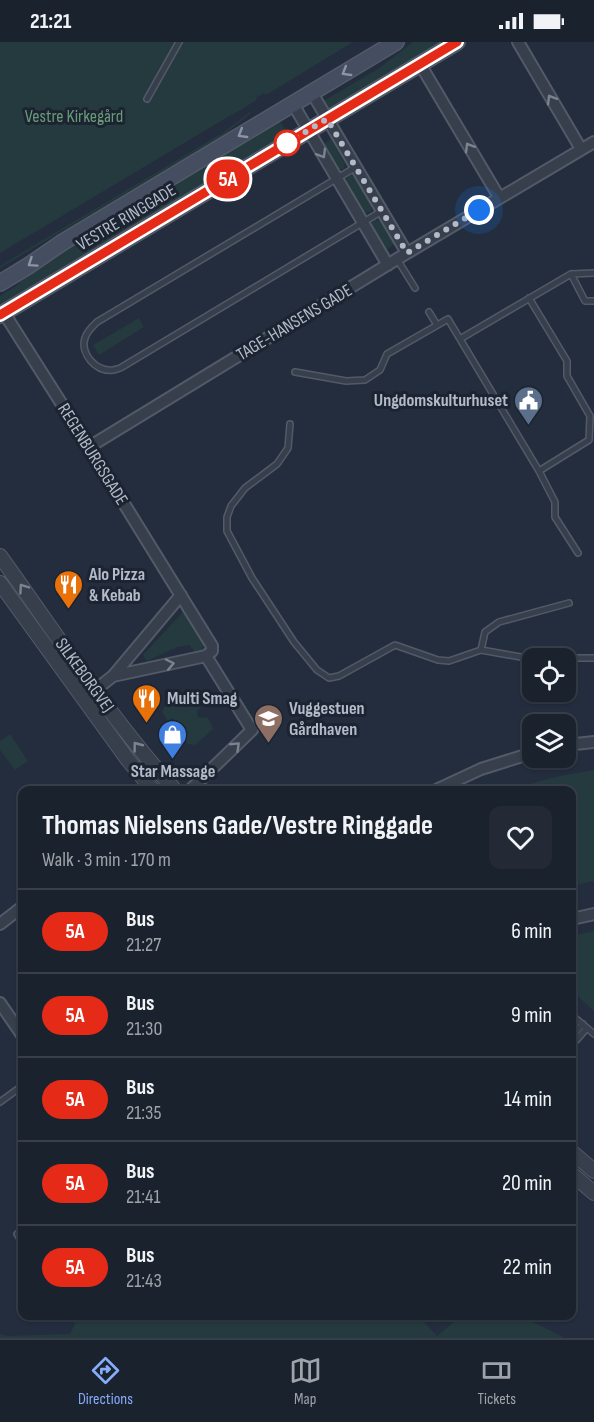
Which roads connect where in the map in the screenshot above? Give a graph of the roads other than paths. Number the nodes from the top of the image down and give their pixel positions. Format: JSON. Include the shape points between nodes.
{"nodes":[{"id":1,"x":179,"y":42,"type":"edge"},
{"id":2,"x":396,"y":42,"type":"edge"},
{"id":3,"x":457,"y":42,"type":"edge"},
{"id":4,"x":518,"y":42,"type":"edge"},
{"id":5,"x":420,"y":64,"type":"junction"},
{"id":6,"x":312,"y":93,"type":"junction"},
{"id":7,"x":147,"y":99,"type":"dead end"},
{"id":8,"x":292,"y":104,"type":"junction"},
{"id":9,"x":327,"y":119,"type":"junction"},
{"id":10,"x":308,"y":131,"type":"junction"},
{"id":11,"x":594,"y":142,"type":"edge"},
{"id":12,"x":581,"y":149,"type":"junction"},
{"id":13,"x":356,"y":167,"type":"junction"},
{"id":14,"x":337,"y":179,"type":"junction"},
{"id":15,"x":499,"y":198,"type":"junction"},
{"id":16,"x":382,"y":211,"type":"junction"},
{"id":17,"x":363,"y":223,"type":"junction"},
{"id":18,"x":397,"y":259,"type":"junction"},
{"id":19,"x":594,"y":273,"type":"edge"},
{"id":20,"x":571,"y":274,"type":"junction"},
{"id":21,"x":0,"y":283,"type":"edge"},
{"id":22,"x":415,"y":288,"type":"dead end"},
{"id":23,"x":529,"y":298,"type":"junction"},
{"id":24,"x":594,"y":301,"type":"edge"},
{"id":25,"x":429,"y":312,"type":"dead end"},
{"id":26,"x":2,"y":314,"type":"edge"},
{"id":27,"x":437,"y":325,"type":"junction"},
{"id":28,"x":460,"y":339,"type":"junction"},
{"id":29,"x":295,"y":372,"type":"dead end"},
{"id":30,"x":290,"y":424,"type":"dead end"},
{"id":31,"x":89,"y":447,"type":"junction"},
{"id":32,"x":539,"y":471,"type":"junction"},
{"id":33,"x":578,"y":553,"type":"dead end"},
{"id":34,"x":0,"y":556,"type":"edge"},
{"id":35,"x":0,"y":583,"type":"edge"},
{"id":36,"x":181,"y":595,"type":"junction"},
{"id":37,"x":569,"y":603,"type":"dead end"},
{"id":38,"x":481,"y":650,"type":"junction"},
{"id":39,"x":206,"y":656,"type":"junction"},
{"id":40,"x":522,"y":657,"type":"edge"},
{"id":41,"x":576,"y":658,"type":"edge"},
{"id":42,"x":594,"y":658,"type":"edge"},
{"id":43,"x":113,"y":675,"type":"junction"},
{"id":44,"x":96,"y":691,"type":"junction"},
{"id":45,"x":84,"y":699,"type":"junction"},
{"id":46,"x":594,"y":742,"type":"edge"},
{"id":47,"x":576,"y":744,"type":"edge"},
{"id":48,"x":522,"y":756,"type":"edge"},
{"id":49,"x":150,"y":786,"type":"edge"},
{"id":50,"x":171,"y":786,"type":"edge"},
{"id":51,"x":194,"y":786,"type":"edge"},
{"id":52,"x":446,"y":786,"type":"edge"},
{"id":53,"x":18,"y":910,"type":"edge"},
{"id":54,"x":594,"y":914,"type":"edge"},
{"id":55,"x":576,"y":918,"type":"edge"},
{"id":56,"x":0,"y":924,"type":"edge"},
{"id":57,"x":0,"y":1003,"type":"edge"},
{"id":58,"x":576,"y":1019,"type":"edge"},
{"id":59,"x":585,"y":1026,"type":"junction"},
{"id":60,"x":18,"y":1029,"type":"edge"},
{"id":61,"x":576,"y":1033,"type":"edge"},
{"id":62,"x":594,"y":1034,"type":"edge"},
{"id":63,"x":576,"y":1039,"type":"edge"},
{"id":64,"x":18,"y":1089,"type":"edge"},
{"id":65,"x":0,"y":1102,"type":"edge"},
{"id":66,"x":576,"y":1155,"type":"edge"},
{"id":67,"x":594,"y":1171,"type":"edge"},
{"id":68,"x":576,"y":1177,"type":"edge"},
{"id":69,"x":594,"y":1193,"type":"edge"}],
"edges":[{"from":1,"to":7,"type":"lane"},
{"from":2,"to":6,"type":"main road","name":"VESTRE RINGGADE","one_way":true},
{"from":3,"to":5,"type":"main road","name":"VESTRE RINGGADE"},
{"from":12,"to":4,"type":"street","one_way":true},
{"from":5,"to":9,"type":"main road","name":"VESTRE RINGGADE"},
{"from":15,"to":5,"type":"street","one_way":true},
{"from":6,"to":8,"type":"main road","name":"VESTRE RINGGADE"},
{"from":6,"to":9,"type":"street"},
{"from":8,"to":10,"type":"street"},
{"from":8,"to":21,"type":"main road","name":"VESTRE RINGGADE","one_way":true},
{"from":9,"to":10,"type":"main road","name":"VESTRE RINGGADE"},
{"from":9,"to":13,"type":"street"},
{"from":10,"to":14,"type":"street","one_way":true},
{"from":10,"to":26,"type":"main road","name":"VESTRE RINGGADE"},
{"from":11,"to":12,"type":"street","name":"TAGE-HANSENS GADE"},
{"from":12,"to":15,"type":"street","name":"TAGE-HANSENS GADE"},
{"from":13,"to":14,"type":"lane"},
{"from":13,"to":16,"type":"street"},
{"from":14,"to":17,"type":"street"},
{"from":14,"to":17,"type":"lane","via":[[97,322],[85,337],[87,357],[104,369],[122,367]]},
{"from":15,"to":18,"type":"street","name":"TAGE-HANSENS GADE"},
{"from":16,"to":17,"type":"lane"},
{"from":16,"to":18,"type":"street"},
{"from":17,"to":18,"type":"street"},
{"from":18,"to":22,"type":"lane"},
{"from":18,"to":31,"type":"street","name":"TAGE-HANSENS GADE"},
{"from":19,"to":20,"type":"lane"},
{"from":20,"to":23,"type":"lane"},
{"from":20,"to":24,"type":"lane","via":[[585,301]]},
{"from":23,"to":28,"type":"lane"},
{"from":23,"to":32,"type":"lane","via":[[567,361],[567,376],[590,416],[589,440]]},
{"from":25,"to":27,"type":"lane"},
{"from":26,"to":31,"type":"street","name":"REGENBURGSGADE"},
{"from":27,"to":28,"type":"lane","via":[[448,319]]},
{"from":27,"to":29,"type":"lane","via":[[387,354],[380,370],[364,380],[346,381]]},
{"from":28,"to":32,"type":"lane"},
{"from":30,"to":38,"type":"lane","via":[[288,448],[278,464],[245,488],[231,506],[227,531],[266,602],[317,670],[329,678],[339,676],[395,645],[449,661]]},
{"from":31,"to":36,"type":"street","name":"REGENBURGSGADE"},
{"from":32,"to":33,"type":"lane","via":[[555,502],[555,517]]},
{"from":44,"to":34,"type":"street","name":"SILKEBORGVEJ","one_way":true},
{"from":35,"to":45,"type":"street","name":"SILKEBORGVEJ"},
{"from":36,"to":39,"type":"street","name":"REGENBURGSGADE","via":[[212,646]]},
{"from":36,"to":43,"type":"street"},
{"from":37,"to":38,"type":"lane","via":[[499,622],[485,632]]},
{"from":38,"to":40,"type":"lane"},
{"from":43,"to":39,"type":"street","one_way":true},
{"from":51,"to":39,"type":"street","one_way":true,"via":[[252,730]]},
{"from":41,"to":42,"type":"lane"},
{"from":43,"to":44,"type":"street"},
{"from":44,"to":45,"type":"street"},
{"from":50,"to":44,"type":"street","name":"SILKEBORGVEJ","one_way":true},
{"from":45,"to":49,"type":"street","name":"SILKEBORGVEJ"},
{"from":46,"to":47,"type":"street"},
{"from":48,"to":52,"type":"street"},
{"from":53,"to":56,"type":"street"},
{"from":54,"to":55,"type":"street"},
{"from":57,"to":60,"type":"street"},
{"from":58,"to":59,"type":"lane"},
{"from":59,"to":61,"type":"lane"},
{"from":59,"to":62,"type":"lane"},
{"from":59,"to":63,"type":"lane"},
{"from":64,"to":65,"type":"lane"},
{"from":66,"to":67,"type":"street"},
{"from":68,"to":69,"type":"street"}]}
